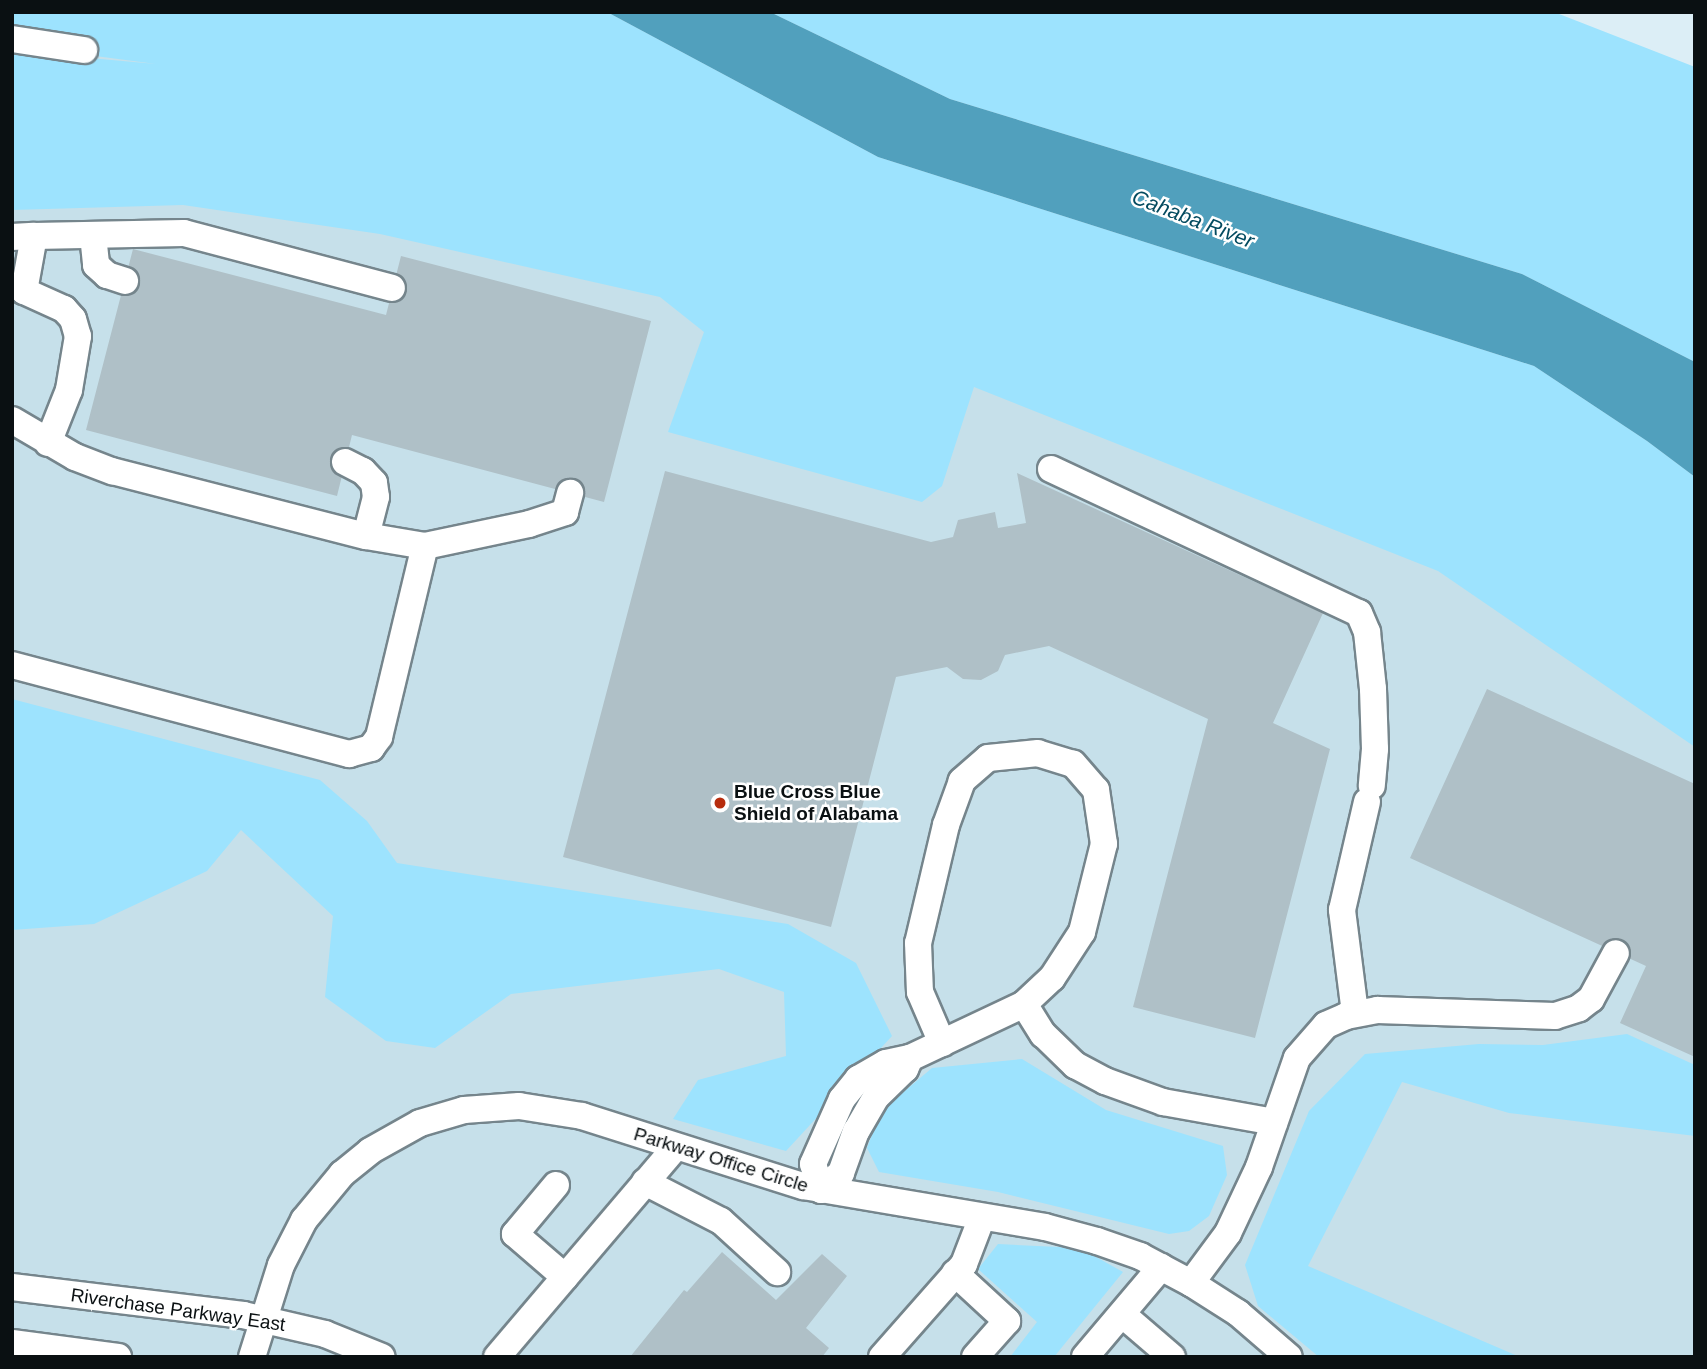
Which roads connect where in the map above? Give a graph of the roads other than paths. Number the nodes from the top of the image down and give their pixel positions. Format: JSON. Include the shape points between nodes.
{"nodes":[{"id":1,"x":12,"y":39,"type":"edge"},
{"id":2,"x":84,"y":50,"type":"dead end"},
{"id":3,"x":93,"y":235,"type":"junction"},
{"id":4,"x":23,"y":236,"type":"edge"},
{"id":5,"x":125,"y":281,"type":"dead end"},
{"id":6,"x":393,"y":288,"type":"dead end"},
{"id":7,"x":12,"y":419,"type":"edge"},
{"id":8,"x":48,"y":443,"type":"junction"},
{"id":9,"x":345,"y":462,"type":"dead end"},
{"id":10,"x":1051,"y":469,"type":"dead end"},
{"id":11,"x":570,"y":493,"type":"dead end"},
{"id":12,"x":366,"y":536,"type":"junction"},
{"id":13,"x":425,"y":546,"type":"junction"},
{"id":14,"x":12,"y":665,"type":"edge"},
{"id":15,"x":1616,"y":953,"type":"dead end"},
{"id":16,"x":1024,"y":1004,"type":"junction"},
{"id":17,"x":1355,"y":1013,"type":"junction"},
{"id":18,"x":942,"y":1043,"type":"junction"},
{"id":19,"x":1274,"y":1122,"type":"junction"},
{"id":20,"x":675,"y":1148,"type":"junction"},
{"id":21,"x":645,"y":1182,"type":"junction"},
{"id":22,"x":556,"y":1185,"type":"dead end"},
{"id":23,"x":821,"y":1190,"type":"junction"},
{"id":24,"x":982,"y":1217,"type":"junction"},
{"id":25,"x":1161,"y":1267,"type":"junction"},
{"id":26,"x":777,"y":1272,"type":"dead end"},
{"id":27,"x":955,"y":1273,"type":"junction"},
{"id":28,"x":565,"y":1277,"type":"junction"},
{"id":29,"x":1191,"y":1283,"type":"junction"},
{"id":30,"x":12,"y":1287,"type":"edge"},
{"id":31,"x":1122,"y":1314,"type":"junction"},
{"id":32,"x":263,"y":1319,"type":"junction"},
{"id":33,"x":12,"y":1343,"type":"edge"},
{"id":34,"x":118,"y":1357,"type":"edge"},
{"id":35,"x":252,"y":1357,"type":"edge"},
{"id":36,"x":382,"y":1357,"type":"edge"},
{"id":37,"x":497,"y":1357,"type":"edge"},
{"id":38,"x":882,"y":1357,"type":"edge"},
{"id":39,"x":975,"y":1357,"type":"edge"},
{"id":40,"x":1085,"y":1357,"type":"edge"},
{"id":41,"x":1172,"y":1357,"type":"edge"},
{"id":42,"x":1289,"y":1357,"type":"edge"}],
"edges":[{"from":1,"to":2,"type":"street"},
{"from":3,"to":4,"type":"street"},
{"from":3,"to":5,"type":"street","via":[[96,265]]},
{"from":3,"to":6,"type":"street","via":[[184,233]]},
{"from":4,"to":8,"type":"street","via":[[24,291],[64,309],[78,336],[69,390]]},
{"from":7,"to":8,"type":"street"},
{"from":8,"to":12,"type":"street","via":[[113,471]]},
{"from":9,"to":12,"type":"street","via":[[374,483],[376,497]]},
{"from":10,"to":17,"type":"street","via":[[1359,613],[1367,632],[1375,749],[1342,910]]},
{"from":11,"to":13,"type":"street","via":[[565,512]]},
{"from":12,"to":13,"type":"street"},
{"from":13,"to":14,"type":"street","via":[[379,737],[371,748],[349,754]]},
{"from":15,"to":17,"type":"street","via":[[1591,999],[1555,1016]]},
{"from":16,"to":18,"type":"street"},
{"from":16,"to":18,"type":"street","via":[[1052,978],[1082,932],[1104,844],[1096,790],[1073,764],[1038,752],[988,758],[961,781],[946,825],[918,943],[920,992]]},
{"from":16,"to":19,"type":"street","via":[[1043,1034],[1075,1065],[1105,1081],[1163,1102]]},
{"from":17,"to":19,"type":"street","via":[[1326,1025],[1297,1058]]},
{"from":18,"to":23,"type":"street","via":[[910,1058],[876,1097],[856,1131],[841,1172]]},
{"from":19,"to":29,"type":"street","via":[[1259,1167],[1227,1233]]},
{"from":20,"to":21,"type":"street"},
{"from":20,"to":23,"type":"street","name":"Parkway Office Circle"},
{"from":20,"to":32,"type":"street","name":"Parkway Office Circle","via":[[582,1116],[536,1107],[483,1107],[421,1123],[370,1151],[326,1192],[304,1220],[281,1265]]},
{"from":21,"to":26,"type":"street","via":[[722,1221]]},
{"from":21,"to":28,"type":"street"},
{"from":22,"to":28,"type":"street","via":[[516,1234]]},
{"from":23,"to":24,"type":"street","name":"Parkway Office Circle"},
{"from":24,"to":25,"type":"street","name":"Parkway Office Circle","via":[[1097,1241]]},
{"from":24,"to":27,"type":"street","via":[[964,1264]]},
{"from":25,"to":29,"type":"street","name":"Parkway Office Circle"},
{"from":25,"to":31,"type":"street"},
{"from":27,"to":38,"type":"street"},
{"from":27,"to":39,"type":"street","via":[[1007,1321]]},
{"from":28,"to":37,"type":"street"},
{"from":29,"to":42,"type":"street","name":"Parkway Office Circle","via":[[1238,1313]]},
{"from":30,"to":32,"type":"street","name":"Riverchase Parkway East"},
{"from":31,"to":40,"type":"street"},
{"from":31,"to":41,"type":"street"},
{"from":32,"to":35,"type":"street","name":"Parkway Office Circle"},
{"from":32,"to":36,"type":"street","name":"Riverchase Parkway East","via":[[326,1334]]},
{"from":33,"to":34,"type":"street"}]}
